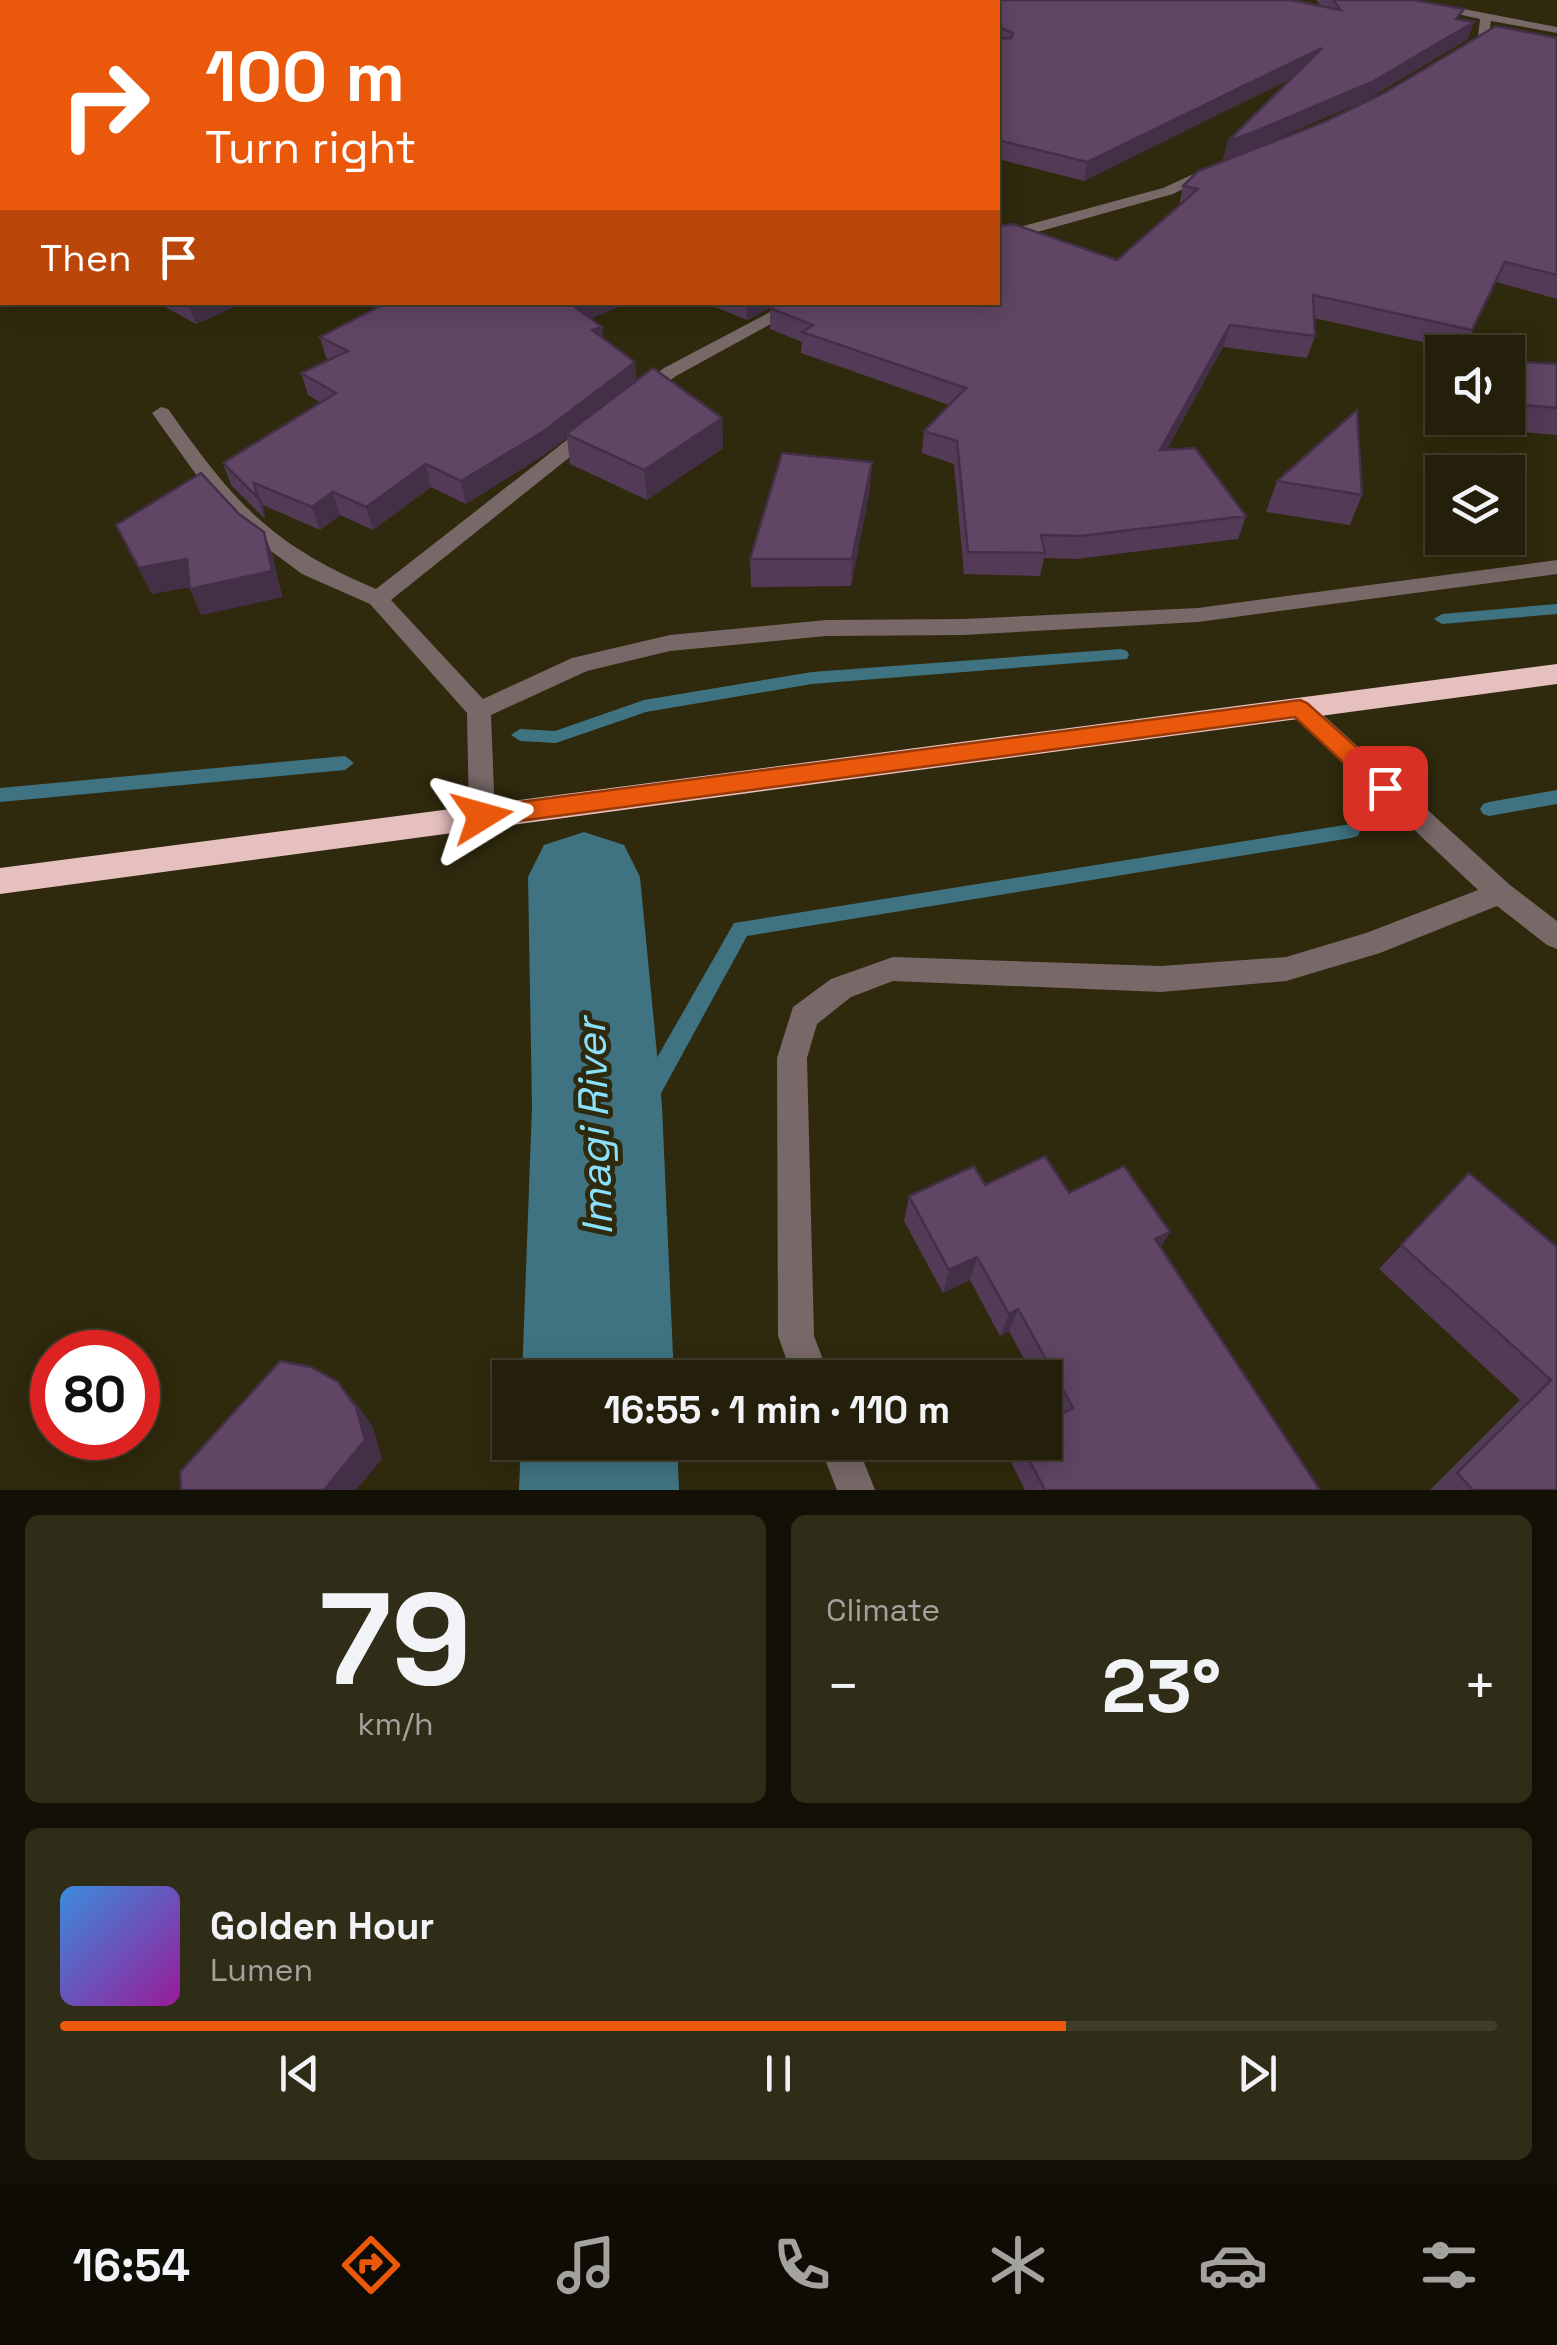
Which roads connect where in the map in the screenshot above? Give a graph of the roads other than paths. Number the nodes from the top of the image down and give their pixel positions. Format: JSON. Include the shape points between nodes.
{"nodes":[{"id":1,"x":1400,"y":0,"type":"edge"},
{"id":2,"x":1486,"y":18,"type":"junction"},
{"id":3,"x":1557,"y":30,"type":"edge"},
{"id":4,"x":1455,"y":60,"type":"edge"},
{"id":5,"x":1240,"y":159,"type":"edge"},
{"id":6,"x":1000,"y":237,"type":"edge"},
{"id":7,"x":793,"y":305,"type":"edge"},
{"id":8,"x":160,"y":413,"type":"dead end"},
{"id":9,"x":1557,"y":567,"type":"edge"},
{"id":10,"x":378,"y":598,"type":"junction"},
{"id":11,"x":1557,"y":674,"type":"edge"},
{"id":12,"x":1300,"y":708,"type":"junction"},
{"id":13,"x":479,"y":711,"type":"junction"},
{"id":14,"x":482,"y":816,"type":"junction"},
{"id":15,"x":0,"y":880,"type":"edge"},
{"id":16,"x":1500,"y":893,"type":"junction"},
{"id":17,"x":1557,"y":937,"type":"edge"},
{"id":18,"x":805,"y":1360,"type":"edge"},
{"id":19,"x":845,"y":1460,"type":"edge"},
{"id":20,"x":856,"y":1490,"type":"edge"}],
"edges":[{"from":1,"to":2,"type":"street"},
{"from":2,"to":3,"type":"street"},
{"from":2,"to":4,"type":"street","via":[[1484,38]]},
{"from":5,"to":6,"type":"street","via":[[1168,190]]},
{"from":7,"to":10,"type":"street","via":[[670,372]]},
{"from":8,"to":10,"type":"street","via":[[216,490],[260,536],[304,566]]},
{"from":9,"to":13,"type":"street","via":[[1198,616],[826,628],[670,643],[580,664]]},
{"from":10,"to":13,"type":"street"},
{"from":11,"to":12,"type":"highway"},
{"from":12,"to":14,"type":"highway"},
{"from":12,"to":16,"type":"street"},
{"from":13,"to":14,"type":"street"},
{"from":14,"to":15,"type":"highway"},
{"from":16,"to":17,"type":"street"},
{"from":16,"to":18,"type":"street","via":[[1286,969],[1161,979],[892,969],[841,988],[804,1016],[792,1058],[796,1336]]},
{"from":19,"to":20,"type":"street"}]}
